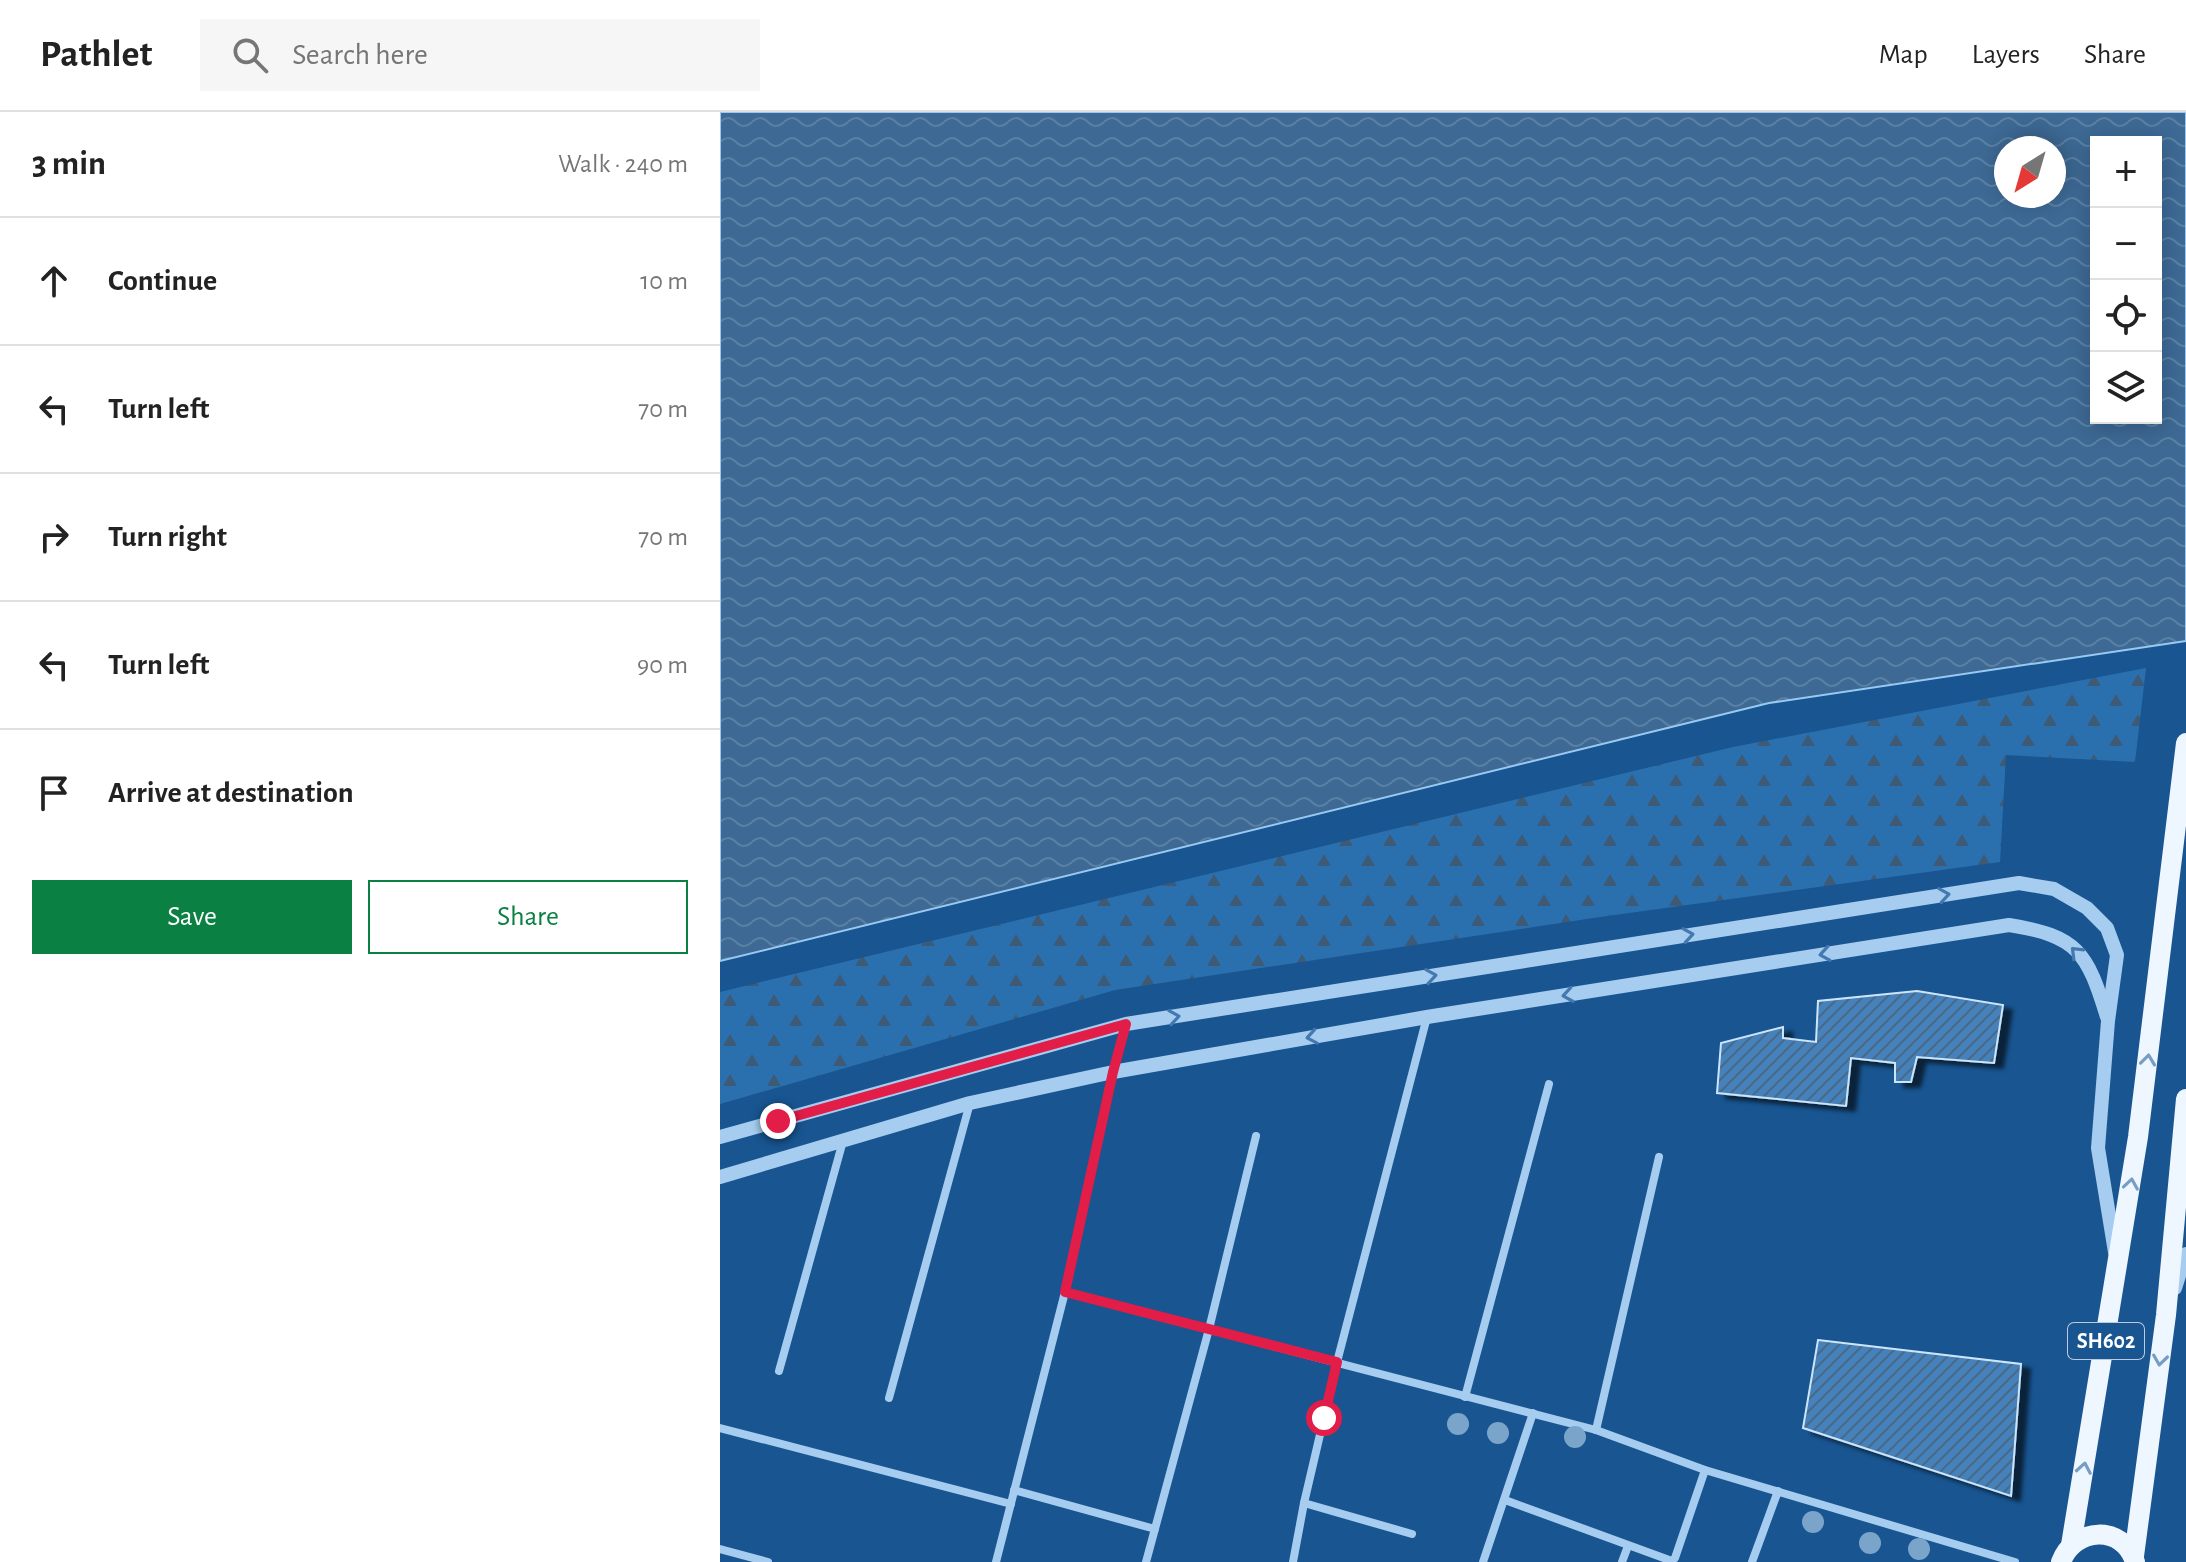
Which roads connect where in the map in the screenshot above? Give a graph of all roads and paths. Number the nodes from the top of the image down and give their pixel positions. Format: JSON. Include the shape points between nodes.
{"nodes":[{"id":1,"x":2186,"y":743,"type":"edge"},
{"id":2,"x":1427,"y":1017,"type":"junction"},
{"id":3,"x":2108,"y":1021,"type":"junction"},
{"id":4,"x":1126,"y":1024,"type":"junction"},
{"id":5,"x":1113,"y":1072,"type":"junction"},
{"id":6,"x":1549,"y":1084,"type":"dead end"},
{"id":7,"x":2186,"y":1099,"type":"edge"},
{"id":8,"x":970,"y":1103,"type":"junction"},
{"id":9,"x":1256,"y":1136,"type":"dead end"},
{"id":10,"x":720,"y":1137,"type":"edge"},
{"id":11,"x":844,"y":1139,"type":"junction"},
{"id":12,"x":1659,"y":1157,"type":"dead end"},
{"id":13,"x":720,"y":1177,"type":"edge"},
{"id":14,"x":2186,"y":1254,"type":"edge"},
{"id":15,"x":2118,"y":1271,"type":"junction"},
{"id":16,"x":1065,"y":1292,"type":"junction"},
{"id":17,"x":2166,"y":1315,"type":"junction"},
{"id":18,"x":1209,"y":1329,"type":"junction"},
{"id":19,"x":1337,"y":1362,"type":"junction"},
{"id":20,"x":779,"y":1371,"type":"dead end"},
{"id":21,"x":1465,"y":1397,"type":"junction"},
{"id":22,"x":889,"y":1398,"type":"dead end"},
{"id":23,"x":1533,"y":1413,"type":"junction"},
{"id":24,"x":720,"y":1428,"type":"edge"},
{"id":25,"x":1596,"y":1430,"type":"junction"},
{"id":26,"x":1705,"y":1470,"type":"junction"},
{"id":27,"x":1014,"y":1490,"type":"junction"},
{"id":28,"x":1778,"y":1491,"type":"junction"},
{"id":29,"x":1505,"y":1500,"type":"junction"},
{"id":30,"x":1304,"y":1503,"type":"junction"},
{"id":31,"x":1011,"y":1504,"type":"junction"},
{"id":32,"x":1155,"y":1529,"type":"junction"},
{"id":33,"x":1412,"y":1534,"type":"dead end"},
{"id":34,"x":1628,"y":1546,"type":"junction"},
{"id":35,"x":720,"y":1549,"type":"edge"},
{"id":36,"x":2066,"y":1554,"type":"edge"},
{"id":37,"x":2134,"y":1559,"type":"edge"},
{"id":38,"x":768,"y":1562,"type":"edge"},
{"id":39,"x":996,"y":1562,"type":"edge"},
{"id":40,"x":1146,"y":1562,"type":"edge"},
{"id":41,"x":1293,"y":1562,"type":"edge"},
{"id":42,"x":1483,"y":1562,"type":"edge"},
{"id":43,"x":1622,"y":1562,"type":"edge"},
{"id":44,"x":1752,"y":1562,"type":"edge"},
{"id":45,"x":2015,"y":1562,"type":"edge"}],
"edges":[{"from":15,"to":1,"type":"main road","number":"SH602","one_way":true},
{"from":3,"to":2,"type":"street","one_way":true,"via":[[2094,974],[2081,955],[2062,938],[2009,925]]},
{"from":2,"to":5,"type":"street","one_way":true},
{"from":2,"to":19,"type":"street"},
{"from":4,"to":3,"type":"street","one_way":true,"via":[[2019,883],[2054,889],[2087,908],[2107,928],[2117,955]]},
{"from":3,"to":15,"type":"street","via":[[2098,1148]]},
{"from":4,"to":5,"type":"street"},
{"from":4,"to":10,"type":"street"},
{"from":5,"to":8,"type":"street"},
{"from":5,"to":16,"type":"street"},
{"from":6,"to":21,"type":"street"},
{"from":7,"to":17,"type":"main road"},
{"from":8,"to":11,"type":"street"},
{"from":8,"to":22,"type":"street"},
{"from":9,"to":18,"type":"street"},
{"from":11,"to":13,"type":"street"},
{"from":11,"to":20,"type":"street"},
{"from":12,"to":25,"type":"street"},
{"from":14,"to":17,"type":"street"},
{"from":36,"to":15,"type":"main road","number":"SH602","one_way":true},
{"from":16,"to":18,"type":"street"},
{"from":16,"to":27,"type":"street"},
{"from":17,"to":37,"type":"main road","one_way":true},
{"from":18,"to":19,"type":"street"},
{"from":18,"to":32,"type":"street"},
{"from":19,"to":21,"type":"street"},
{"from":19,"to":30,"type":"street"},
{"from":21,"to":23,"type":"street"},
{"from":23,"to":25,"type":"street"},
{"from":23,"to":29,"type":"street"},
{"from":24,"to":31,"type":"street"},
{"from":25,"to":26,"type":"street"},
{"from":26,"to":28,"type":"street"},
{"from":26,"to":34,"type":"street","via":[[1674,1560]]},
{"from":27,"to":31,"type":"street"},
{"from":27,"to":32,"type":"street"},
{"from":28,"to":44,"type":"street"},
{"from":28,"to":45,"type":"street"},
{"from":29,"to":34,"type":"street"},
{"from":29,"to":42,"type":"street"},
{"from":30,"to":33,"type":"street"},
{"from":30,"to":41,"type":"street"},
{"from":31,"to":39,"type":"street"},
{"from":32,"to":40,"type":"street"},
{"from":34,"to":43,"type":"street"},
{"from":35,"to":38,"type":"street"},
{"from":36,"to":37,"type":"main road","number":"SH602","via":[[2087,1536],[2105,1534],[2122,1542]]}]}
